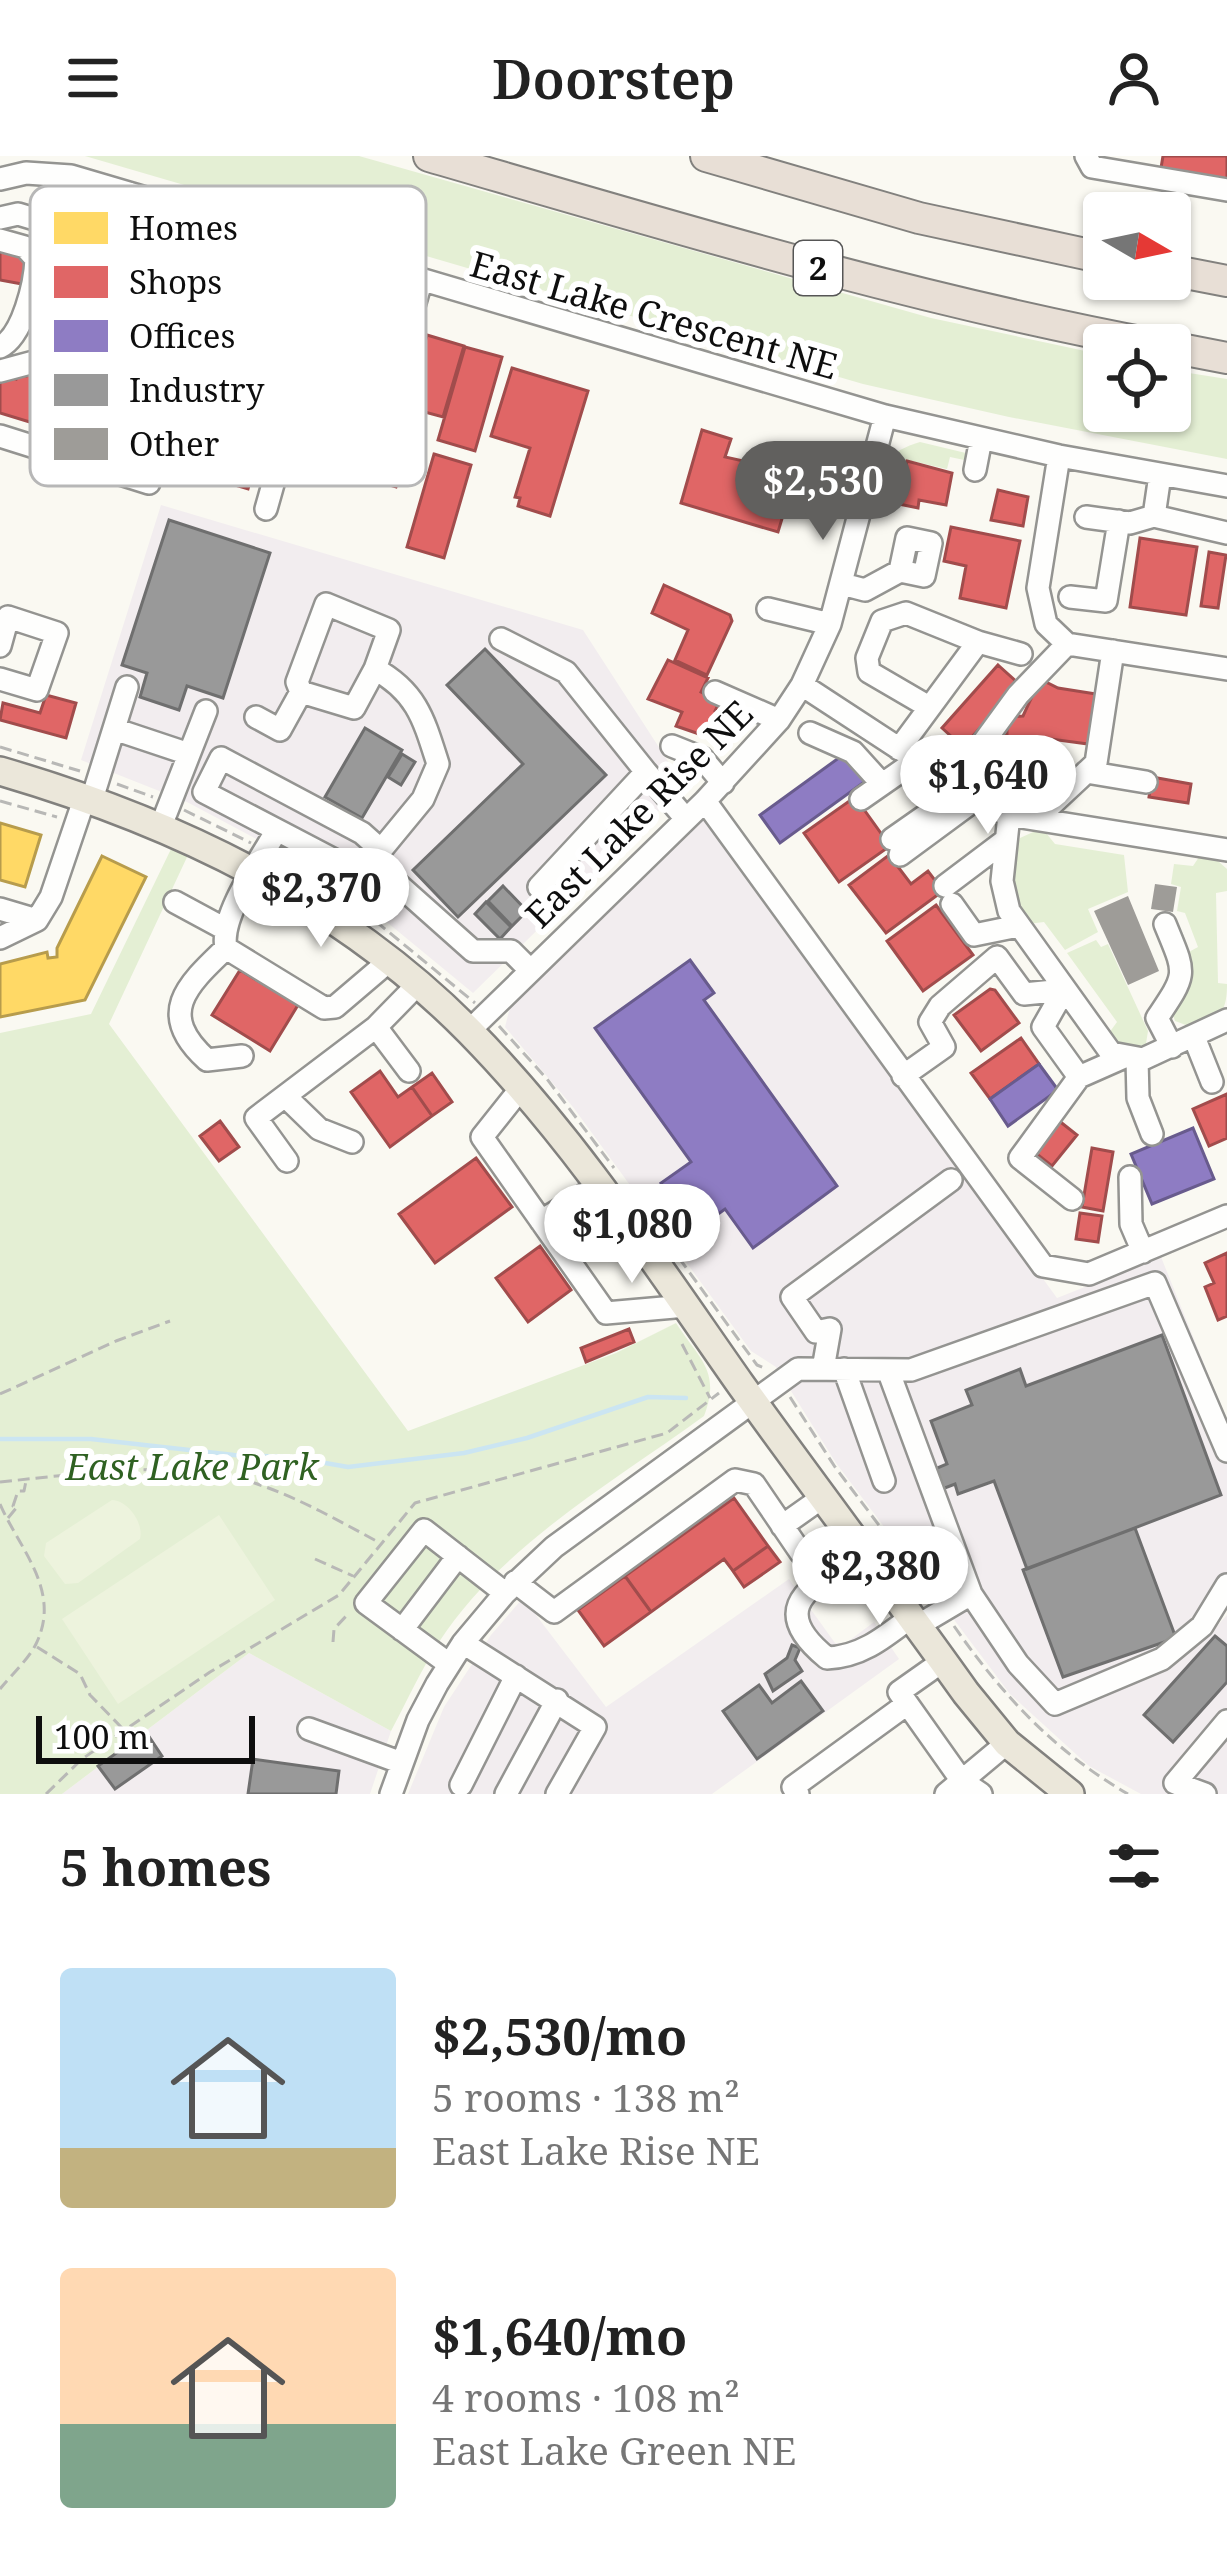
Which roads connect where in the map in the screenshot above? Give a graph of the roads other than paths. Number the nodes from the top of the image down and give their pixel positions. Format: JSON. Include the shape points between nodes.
{"nodes":[{"id":1,"x":429,"y":156,"type":"edge"},
{"id":2,"x":706,"y":156,"type":"edge"},
{"id":3,"x":1086,"y":156,"type":"edge"},
{"id":4,"x":1111,"y":156,"type":"edge"},
{"id":5,"x":1129,"y":174,"type":"junction"},
{"id":6,"x":0,"y":179,"type":"edge"},
{"id":7,"x":99,"y":186,"type":"edge"},
{"id":8,"x":1227,"y":190,"type":"edge"},
{"id":9,"x":0,"y":218,"type":"edge"},
{"id":10,"x":30,"y":218,"type":"edge"},
{"id":11,"x":0,"y":240,"type":"edge"},
{"id":12,"x":30,"y":252,"type":"edge"},
{"id":13,"x":1083,"y":253,"type":"edge"},
{"id":14,"x":1191,"y":274,"type":"edge"},
{"id":15,"x":30,"y":281,"type":"edge"},
{"id":16,"x":1227,"y":281,"type":"edge"},
{"id":17,"x":426,"y":283,"type":"edge"},
{"id":18,"x":1083,"y":331,"type":"edge"},
{"id":19,"x":0,"y":347,"type":"edge"},
{"id":20,"x":1191,"y":351,"type":"edge"},
{"id":21,"x":1227,"y":358,"type":"edge"},
{"id":22,"x":30,"y":362,"type":"edge"},
{"id":23,"x":0,"y":371,"type":"edge"},
{"id":24,"x":885,"y":416,"type":"junction"},
{"id":25,"x":0,"y":436,"type":"edge"},
{"id":26,"x":981,"y":439,"type":"junction"},
{"id":27,"x":30,"y":445,"type":"edge"},
{"id":28,"x":1059,"y":456,"type":"junction"},
{"id":29,"x":975,"y":470,"type":"dead end"},
{"id":30,"x":1160,"y":476,"type":"junction"},
{"id":31,"x":272,"y":486,"type":"edge"},
{"id":32,"x":1227,"y":487,"type":"edge"},
{"id":33,"x":266,"y":509,"type":"dead end"},
{"id":34,"x":1154,"y":516,"type":"junction"},
{"id":35,"x":1086,"y":517,"type":"dead end"},
{"id":36,"x":1119,"y":521,"type":"junction"},
{"id":37,"x":1227,"y":533,"type":"edge"},
{"id":38,"x":900,"y":571,"type":"dead end"},
{"id":39,"x":842,"y":584,"type":"junction"},
{"id":40,"x":1070,"y":596,"type":"dead end"},
{"id":41,"x":768,"y":609,"type":"dead end"},
{"id":42,"x":830,"y":624,"type":"junction"},
{"id":43,"x":501,"y":638,"type":"dead end"},
{"id":44,"x":978,"y":642,"type":"junction"},
{"id":45,"x":1067,"y":644,"type":"junction"},
{"id":46,"x":0,"y":646,"type":"edge"},
{"id":47,"x":1113,"y":651,"type":"junction"},
{"id":48,"x":1021,"y":654,"type":"dead end"},
{"id":49,"x":375,"y":669,"type":"junction"},
{"id":50,"x":1227,"y":669,"type":"edge"},
{"id":51,"x":0,"y":679,"type":"edge"},
{"id":52,"x":802,"y":685,"type":"junction"},
{"id":53,"x":127,"y":687,"type":"dead end"},
{"id":54,"x":301,"y":692,"type":"junction"},
{"id":55,"x":715,"y":692,"type":"dead end"},
{"id":56,"x":929,"y":707,"type":"junction"},
{"id":57,"x":206,"y":711,"type":"dead end"},
{"id":58,"x":256,"y":717,"type":"dead end"},
{"id":59,"x":779,"y":720,"type":"junction"},
{"id":60,"x":114,"y":729,"type":"junction"},
{"id":61,"x":872,"y":730,"type":"junction"},
{"id":62,"x":810,"y":733,"type":"dead end"},
{"id":63,"x":672,"y":746,"type":"dead end"},
{"id":64,"x":853,"y":752,"type":"junction"},
{"id":65,"x":190,"y":754,"type":"junction"},
{"id":66,"x":908,"y":754,"type":"junction"},
{"id":67,"x":0,"y":771,"type":"edge"},
{"id":68,"x":646,"y":772,"type":"junction"},
{"id":69,"x":1086,"y":772,"type":"junction"},
{"id":70,"x":1146,"y":782,"type":"dead end"},
{"id":71,"x":723,"y":783,"type":"junction"},
{"id":72,"x":882,"y":784,"type":"junction"},
{"id":73,"x":964,"y":791,"type":"junction"},
{"id":74,"x":861,"y":799,"type":"dead end"},
{"id":75,"x":705,"y":801,"type":"junction"},
{"id":76,"x":84,"y":806,"type":"junction"},
{"id":77,"x":1009,"y":814,"type":"junction"},
{"id":78,"x":686,"y":819,"type":"junction"},
{"id":79,"x":1036,"y":819,"type":"junction"},
{"id":80,"x":161,"y":826,"type":"junction"},
{"id":81,"x":277,"y":830,"type":"junction"},
{"id":82,"x":1006,"y":840,"type":"junction"},
{"id":83,"x":896,"y":847,"type":"dead end"},
{"id":84,"x":1227,"y":850,"type":"edge"},
{"id":85,"x":372,"y":862,"type":"junction"},
{"id":86,"x":255,"y":870,"type":"junction"},
{"id":87,"x":539,"y":887,"type":"dead end"},
{"id":88,"x":175,"y":902,"type":"dead end"},
{"id":89,"x":0,"y":909,"type":"edge"},
{"id":90,"x":331,"y":918,"type":"junction"},
{"id":91,"x":37,"y":920,"type":"junction"},
{"id":92,"x":1165,"y":924,"type":"dead end"},
{"id":93,"x":1018,"y":926,"type":"junction"},
{"id":94,"x":0,"y":938,"type":"edge"},
{"id":95,"x":226,"y":939,"type":"junction"},
{"id":96,"x":389,"y":961,"type":"junction"},
{"id":97,"x":530,"y":970,"type":"junction"},
{"id":98,"x":418,"y":984,"type":"junction"},
{"id":99,"x":1064,"y":990,"type":"junction"},
{"id":100,"x":1227,"y":1020,"type":"edge"},
{"id":101,"x":376,"y":1027,"type":"junction"},
{"id":102,"x":469,"y":1030,"type":"junction"},
{"id":103,"x":1194,"y":1037,"type":"junction"},
{"id":104,"x":1172,"y":1047,"type":"junction"},
{"id":105,"x":242,"y":1056,"type":"dead end"},
{"id":106,"x":1130,"y":1058,"type":"junction"},
{"id":107,"x":410,"y":1071,"type":"dead end"},
{"id":108,"x":903,"y":1076,"type":"junction"},
{"id":109,"x":1079,"y":1077,"type":"junction"},
{"id":110,"x":1212,"y":1082,"type":"dead end"},
{"id":111,"x":521,"y":1088,"type":"junction"},
{"id":112,"x":285,"y":1096,"type":"junction"},
{"id":113,"x":1152,"y":1134,"type":"dead end"},
{"id":114,"x":352,"y":1142,"type":"dead end"},
{"id":115,"x":287,"y":1161,"type":"dead end"},
{"id":116,"x":1130,"y":1178,"type":"dead end"},
{"id":117,"x":951,"y":1180,"type":"dead end"},
{"id":118,"x":598,"y":1186,"type":"junction"},
{"id":119,"x":1072,"y":1199,"type":"dead end"},
{"id":120,"x":1227,"y":1216,"type":"edge"},
{"id":121,"x":541,"y":1221,"type":"junction"},
{"id":122,"x":1143,"y":1252,"type":"junction"},
{"id":123,"x":686,"y":1306,"type":"junction"},
{"id":124,"x":833,"y":1369,"type":"junction"},
{"id":125,"x":888,"y":1370,"type":"junction"},
{"id":126,"x":753,"y":1401,"type":"junction"},
{"id":127,"x":1227,"y":1451,"type":"edge"},
{"id":128,"x":884,"y":1481,"type":"dead end"},
{"id":129,"x":824,"y":1497,"type":"junction"},
{"id":130,"x":782,"y":1526,"type":"junction"},
{"id":131,"x":862,"y":1551,"type":"junction"},
{"id":132,"x":801,"y":1553,"type":"dead end"},
{"id":133,"x":458,"y":1556,"type":"junction"},
{"id":134,"x":1227,"y":1585,"type":"edge"},
{"id":135,"x":510,"y":1587,"type":"junction"},
{"id":136,"x":971,"y":1594,"type":"junction"},
{"id":137,"x":914,"y":1622,"type":"junction"},
{"id":138,"x":402,"y":1630,"type":"junction"},
{"id":139,"x":463,"y":1643,"type":"junction"},
{"id":140,"x":943,"y":1661,"type":"junction"},
{"id":141,"x":448,"y":1664,"type":"junction"},
{"id":142,"x":516,"y":1676,"type":"junction"},
{"id":143,"x":557,"y":1700,"type":"junction"},
{"id":144,"x":907,"y":1703,"type":"junction"},
{"id":145,"x":1227,"y":1721,"type":"edge"},
{"id":146,"x":309,"y":1730,"type":"dead end"},
{"id":147,"x":1007,"y":1742,"type":"junction"},
{"id":148,"x":402,"y":1763,"type":"junction"},
{"id":149,"x":461,"y":1785,"type":"dead end"},
{"id":150,"x":963,"y":1790,"type":"edge"},
{"id":151,"x":391,"y":1794,"type":"edge"},
{"id":152,"x":506,"y":1794,"type":"edge"},
{"id":153,"x":557,"y":1794,"type":"edge"},
{"id":154,"x":798,"y":1794,"type":"edge"},
{"id":155,"x":1070,"y":1794,"type":"edge"},
{"id":156,"x":1205,"y":1794,"type":"edge"}],
"edges":[{"from":1,"to":18,"type":"highway","number":"2","via":[[884,286]]},
{"from":2,"to":13,"type":"highway","number":"2","via":[[919,218]]},
{"from":3,"to":5,"type":"street","via":[[1093,167]]},
{"from":4,"to":5,"type":"street"},
{"from":5,"to":8,"type":"street"},
{"from":6,"to":7,"type":"street","name":"East Lake Crescent NE","via":[[44,173]]},
{"from":9,"to":10,"type":"street"},
{"from":11,"to":12,"type":"street"},
{"from":14,"to":16,"type":"highway"},
{"from":15,"to":19,"type":"street","via":[[17,330]]},
{"from":17,"to":24,"type":"street","name":"East Lake Crescent NE"},
{"from":20,"to":21,"type":"highway"},
{"from":22,"to":23,"type":"street"},
{"from":24,"to":26,"type":"street","name":"East Lake Crescent NE"},
{"from":24,"to":39,"type":"street","name":"East Lake Rise NE"},
{"from":25,"to":27,"type":"street"},
{"from":26,"to":28,"type":"street","name":"East Lake Crescent NE"},
{"from":26,"to":29,"type":"street"},
{"from":28,"to":30,"type":"street","name":"East Lake Crescent NE"},
{"from":28,"to":45,"type":"street","via":[[1038,588],[1046,624]]},
{"from":30,"to":32,"type":"street","name":"East Lake Crescent NE"},
{"from":30,"to":34,"type":"street"},
{"from":31,"to":33,"type":"street"},
{"from":34,"to":36,"type":"street"},
{"from":34,"to":37,"type":"street"},
{"from":35,"to":36,"type":"street"},
{"from":36,"to":40,"type":"street","via":[[1106,601]]},
{"from":38,"to":39,"type":"street","via":[[865,590]]},
{"from":39,"to":42,"type":"street","name":"East Lake Rise NE"},
{"from":41,"to":42,"type":"street"},
{"from":42,"to":52,"type":"street","name":"East Lake Rise NE"},
{"from":43,"to":68,"type":"street","via":[[566,672]]},
{"from":44,"to":48,"type":"street"},
{"from":44,"to":56,"type":"street"},
{"from":44,"to":56,"type":"street","via":[[906,613],[882,621],[869,672]]},
{"from":45,"to":47,"type":"street"},
{"from":45,"to":73,"type":"street","via":[[1018,695]]},
{"from":46,"to":51,"type":"street","via":[[8,617],[57,633],[38,690]]},
{"from":47,"to":50,"type":"street"},
{"from":47,"to":69,"type":"street","via":[[1096,763]]},
{"from":49,"to":54,"type":"street","via":[[354,708]]},
{"from":49,"to":54,"type":"street","via":[[389,630],[326,604],[297,682]]},
{"from":49,"to":85,"type":"street","via":[[399,682],[422,714],[438,764],[423,799]]},
{"from":52,"to":59,"type":"street","name":"East Lake Rise NE"},
{"from":52,"to":61,"type":"street"},
{"from":53,"to":60,"type":"street"},
{"from":54,"to":58,"type":"street","via":[[280,730]]},
{"from":55,"to":59,"type":"street"},
{"from":56,"to":66,"type":"street"},
{"from":57,"to":65,"type":"street"},
{"from":59,"to":71,"type":"street","name":"East Lake Rise NE"},
{"from":60,"to":65,"type":"street"},
{"from":60,"to":76,"type":"street"},
{"from":61,"to":64,"type":"street"},
{"from":61,"to":66,"type":"street"},
{"from":62,"to":64,"type":"street"},
{"from":63,"to":71,"type":"street","via":[[702,758]]},
{"from":64,"to":72,"type":"street"},
{"from":65,"to":80,"type":"street"},
{"from":66,"to":72,"type":"street"},
{"from":66,"to":73,"type":"street"},
{"from":67,"to":76,"type":"main road"},
{"from":68,"to":78,"type":"street"},
{"from":68,"to":87,"type":"street"},
{"from":69,"to":70,"type":"street"},
{"from":69,"to":79,"type":"street"},
{"from":71,"to":75,"type":"street","name":"East Lake Rise NE"},
{"from":72,"to":74,"type":"street"},
{"from":73,"to":77,"type":"street"},
{"from":73,"to":83,"type":"street"},
{"from":75,"to":78,"type":"street","name":"East Lake Rise NE"},
{"from":75,"to":108,"type":"street"},
{"from":76,"to":80,"type":"main road"},
{"from":76,"to":91,"type":"street"},
{"from":77,"to":79,"type":"street"},
{"from":77,"to":82,"type":"street"},
{"from":78,"to":97,"type":"street","name":"East Lake Rise NE"},
{"from":79,"to":84,"type":"street"},
{"from":80,"to":86,"type":"main road"},
{"from":81,"to":85,"type":"street"},
{"from":81,"to":85,"type":"street","via":[[205,792],[221,758],[362,833]]},
{"from":81,"to":86,"type":"street"},
{"from":82,"to":93,"type":"street","via":[[1004,896]]},
{"from":82,"to":93,"type":"street","via":[[948,895],[974,935]]},
{"from":85,"to":90,"type":"street"},
{"from":85,"to":97,"type":"street","via":[[473,951],[511,951]]},
{"from":86,"to":90,"type":"main road"},
{"from":86,"to":95,"type":"street"},
{"from":88,"to":95,"type":"street"},
{"from":89,"to":91,"type":"street"},
{"from":90,"to":96,"type":"main road"},
{"from":91,"to":94,"type":"street"},
{"from":92,"to":104,"type":"street","via":[[1183,967],[1157,1018]]},
{"from":93,"to":99,"type":"street"},
{"from":95,"to":96,"type":"street","via":[[324,1008]]},
{"from":95,"to":105,"type":"street","via":[[186,991],[179,1016],[186,1040],[207,1060]]},
{"from":96,"to":98,"type":"main road"},
{"from":97,"to":102,"type":"street","name":"East Lake Rise NE"},
{"from":98,"to":101,"type":"street"},
{"from":98,"to":102,"type":"main road"},
{"from":99,"to":106,"type":"street","via":[[1111,1053]]},
{"from":99,"to":108,"type":"street","via":[[1024,994],[997,957],[940,1006],[930,1022],[944,1047]]},
{"from":99,"to":109,"type":"street","via":[[1043,1028]]},
{"from":100,"to":103,"type":"street"},
{"from":101,"to":107,"type":"street"},
{"from":101,"to":112,"type":"street"},
{"from":102,"to":111,"type":"main road"},
{"from":103,"to":104,"type":"street"},
{"from":103,"to":110,"type":"street"},
{"from":104,"to":106,"type":"street"},
{"from":106,"to":109,"type":"street"},
{"from":106,"to":113,"type":"street"},
{"from":108,"to":122,"type":"street","via":[[1043,1266],[1088,1274]]},
{"from":109,"to":119,"type":"street","via":[[1020,1158]]},
{"from":111,"to":118,"type":"main road"},
{"from":111,"to":121,"type":"street","via":[[482,1137]]},
{"from":112,"to":114,"type":"street","via":[[319,1129]]},
{"from":112,"to":115,"type":"street","via":[[256,1118]]},
{"from":116,"to":122,"type":"street","via":[[1131,1224]]},
{"from":117,"to":124,"type":"street","via":[[791,1297],[816,1333],[830,1329]]},
{"from":118,"to":121,"type":"street"},
{"from":118,"to":123,"type":"main road"},
{"from":120,"to":122,"type":"street"},
{"from":121,"to":123,"type":"street","via":[[606,1312]]},
{"from":123,"to":126,"type":"main road"},
{"from":124,"to":125,"type":"street"},
{"from":124,"to":126,"type":"street","via":[[798,1369]]},
{"from":124,"to":128,"type":"street"},
{"from":125,"to":127,"type":"street","via":[[911,1370],[1155,1283]]},
{"from":125,"to":136,"type":"street"},
{"from":126,"to":129,"type":"main road"},
{"from":126,"to":135,"type":"street"},
{"from":129,"to":130,"type":"street"},
{"from":129,"to":131,"type":"main road"},
{"from":130,"to":132,"type":"street"},
{"from":130,"to":135,"type":"street","via":[[754,1484],[735,1480],[554,1612]]},
{"from":131,"to":137,"type":"main road"},
{"from":131,"to":137,"type":"street","via":[[794,1608],[812,1646],[827,1658],[845,1657]]},
{"from":133,"to":135,"type":"street"},
{"from":133,"to":138,"type":"street"},
{"from":133,"to":138,"type":"street","via":[[424,1530],[366,1603]]},
{"from":134,"to":136,"type":"street","via":[[1202,1625],[1162,1659],[1055,1704]]},
{"from":135,"to":139,"type":"street"},
{"from":136,"to":137,"type":"street"},
{"from":137,"to":140,"type":"main road"},
{"from":138,"to":141,"type":"street"},
{"from":139,"to":141,"type":"street"},
{"from":139,"to":142,"type":"street"},
{"from":140,"to":144,"type":"street","via":[[899,1692]]},
{"from":140,"to":147,"type":"main road"},
{"from":141,"to":148,"type":"street"},
{"from":142,"to":143,"type":"street"},
{"from":142,"to":149,"type":"street"},
{"from":143,"to":152,"type":"street"},
{"from":143,"to":153,"type":"street","via":[[595,1727]]},
{"from":144,"to":150,"type":"street"},
{"from":144,"to":154,"type":"street","via":[[793,1787]]},
{"from":145,"to":156,"type":"street","via":[[1175,1783]]},
{"from":146,"to":148,"type":"street"},
{"from":147,"to":150,"type":"street"},
{"from":147,"to":155,"type":"main road"},
{"from":148,"to":151,"type":"street"}]}
